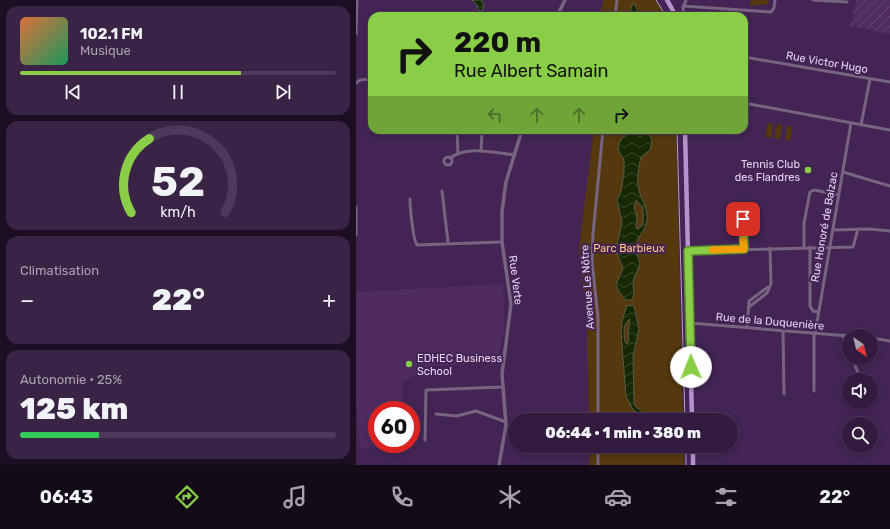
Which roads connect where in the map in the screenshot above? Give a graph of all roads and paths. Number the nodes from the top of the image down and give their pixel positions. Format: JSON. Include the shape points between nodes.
{"nodes":[{"id":1,"x":357,"y":0,"type":"edge"},
{"id":2,"x":565,"y":0,"type":"edge"},
{"id":3,"x":617,"y":0,"type":"edge"},
{"id":4,"x":667,"y":0,"type":"edge"},
{"id":5,"x":686,"y":0,"type":"edge"},
{"id":6,"x":775,"y":0,"type":"edge"},
{"id":7,"x":813,"y":0,"type":"edge"},
{"id":8,"x":831,"y":1,"type":"edge"},
{"id":9,"x":847,"y":2,"type":"dead end"},
{"id":10,"x":684,"y":6,"type":"junction"},
{"id":11,"x":559,"y":12,"type":"edge"},
{"id":12,"x":616,"y":12,"type":"edge"},
{"id":13,"x":674,"y":12,"type":"edge"},
{"id":14,"x":684,"y":12,"type":"edge"},
{"id":15,"x":356,"y":34,"type":"edge"},
{"id":16,"x":748,"y":58,"type":"edge"},
{"id":17,"x":368,"y":79,"type":"edge"},
{"id":18,"x":870,"y":79,"type":"junction"},
{"id":19,"x":890,"y":82,"type":"edge"},
{"id":20,"x":356,"y":83,"type":"edge"},
{"id":21,"x":748,"y":104,"type":"edge"},
{"id":22,"x":851,"y":123,"type":"junction"},
{"id":23,"x":861,"y":125,"type":"junction"},
{"id":24,"x":890,"y":130,"type":"edge"},
{"id":25,"x":457,"y":134,"type":"edge"},
{"id":26,"x":482,"y":134,"type":"edge"},
{"id":27,"x":521,"y":134,"type":"edge"},
{"id":28,"x":603,"y":134,"type":"edge"},
{"id":29,"x":685,"y":134,"type":"edge"},
{"id":30,"x":481,"y":151,"type":"junction"},
{"id":31,"x":458,"y":154,"type":"junction"},
{"id":32,"x":515,"y":155,"type":"junction"},
{"id":33,"x":450,"y":158,"type":"dead end"},
{"id":34,"x":843,"y":172,"type":"junction"},
{"id":35,"x":890,"y":186,"type":"edge"},
{"id":36,"x":442,"y":191,"type":"dead end"},
{"id":37,"x":839,"y":195,"type":"junction"},
{"id":38,"x":410,"y":199,"type":"dead end"},
{"id":39,"x":356,"y":207,"type":"edge"},
{"id":40,"x":745,"y":210,"type":"dead end"},
{"id":41,"x":858,"y":229,"type":"junction"},
{"id":42,"x":833,"y":230,"type":"junction"},
{"id":43,"x":890,"y":231,"type":"edge"},
{"id":44,"x":356,"y":235,"type":"edge"},
{"id":45,"x":448,"y":242,"type":"junction"},
{"id":46,"x":502,"y":242,"type":"junction"},
{"id":47,"x":810,"y":247,"type":"junction"},
{"id":48,"x":830,"y":247,"type":"junction"},
{"id":49,"x":770,"y":248,"type":"junction"},
{"id":50,"x":804,"y":248,"type":"junction"},
{"id":51,"x":744,"y":249,"type":"junction"},
{"id":52,"x":688,"y":251,"type":"junction"},
{"id":53,"x":818,"y":312,"type":"junction"},
{"id":54,"x":690,"y":323,"type":"junction"},
{"id":55,"x":747,"y":328,"type":"junction"},
{"id":56,"x":783,"y":330,"type":"junction"},
{"id":57,"x":814,"y":334,"type":"junction"},
{"id":58,"x":842,"y":335,"type":"edge"},
{"id":59,"x":878,"y":339,"type":"edge"},
{"id":60,"x":890,"y":341,"type":"edge"},
{"id":61,"x":503,"y":387,"type":"junction"},
{"id":62,"x":814,"y":391,"type":"dead end"},
{"id":63,"x":784,"y":394,"type":"dead end"},
{"id":64,"x":598,"y":413,"type":"edge"},
{"id":65,"x":692,"y":413,"type":"edge"},
{"id":66,"x":436,"y":414,"type":"dead end"},
{"id":67,"x":506,"y":422,"type":"junction"},
{"id":68,"x":425,"y":440,"type":"dead end"},
{"id":69,"x":598,"y":453,"type":"edge"},
{"id":70,"x":693,"y":453,"type":"edge"},
{"id":71,"x":499,"y":465,"type":"edge"},
{"id":72,"x":598,"y":465,"type":"edge"},
{"id":73,"x":693,"y":465,"type":"edge"}],
"edges":[{"from":1,"to":15,"type":"street"},
{"from":2,"to":11,"type":"street"},
{"from":3,"to":12,"type":"street"},
{"from":4,"to":13,"type":"main road"},
{"from":5,"to":10,"type":"street"},
{"from":6,"to":10,"type":"street","via":[[771,12]]},
{"from":7,"to":8,"type":"street"},
{"from":8,"to":9,"type":"street"},
{"from":10,"to":14,"type":"street"},
{"from":16,"to":18,"type":"street","name":"Rue Victor Hugo"},
{"from":17,"to":20,"type":"street"},
{"from":18,"to":19,"type":"street","name":"Rue Victor Hugo"},
{"from":18,"to":23,"type":"street"},
{"from":21,"to":22,"type":"street"},
{"from":22,"to":23,"type":"street"},
{"from":22,"to":34,"type":"street","name":"Rue Honoré de Balzac"},
{"from":23,"to":24,"type":"street"},
{"from":25,"to":31,"type":"street"},
{"from":26,"to":30,"type":"street"},
{"from":27,"to":32,"type":"street","name":"Rue Verte"},
{"from":28,"to":64,"type":"street","name":"Avenue Le Nôtre","via":[[592,255],[598,317]]},
{"from":29,"to":52,"type":"main road"},
{"from":30,"to":31,"type":"street"},
{"from":30,"to":32,"type":"street"},
{"from":31,"to":33,"type":"street"},
{"from":32,"to":46,"type":"street","name":"Rue Verte","via":[[503,198]]},
{"from":34,"to":35,"type":"street"},
{"from":34,"to":37,"type":"street","name":"Rue Honoré de Balzac"},
{"from":36,"to":45,"type":"street"},
{"from":37,"to":42,"type":"street","name":"Rue Honoré de Balzac"},
{"from":37,"to":50,"type":"street","via":[[816,190],[810,192],[804,223]]},
{"from":38,"to":45,"type":"street","via":[[410,213],[417,245]]},
{"from":39,"to":44,"type":"street"},
{"from":40,"to":51,"type":"street"},
{"from":41,"to":42,"type":"street"},
{"from":41,"to":43,"type":"street"},
{"from":41,"to":48,"type":"street","via":[[853,247]]},
{"from":42,"to":48,"type":"street","name":"Rue Honoré de Balzac"},
{"from":45,"to":46,"type":"street"},
{"from":46,"to":61,"type":"street","name":"Rue Verte","via":[[511,304]]},
{"from":47,"to":48,"type":"street"},
{"from":47,"to":50,"type":"street"},
{"from":47,"to":53,"type":"street","via":[[810,306],[813,311]]},
{"from":48,"to":53,"type":"street","name":"Rue Honoré de Balzac"},
{"from":49,"to":50,"type":"street"},
{"from":49,"to":51,"type":"street"},
{"from":49,"to":55,"type":"street","via":[[771,282],[750,299]]},
{"from":51,"to":52,"type":"street"},
{"from":52,"to":54,"type":"main road"},
{"from":53,"to":57,"type":"street","name":"Rue Honoré de Balzac"},
{"from":54,"to":55,"type":"street","name":"Rue de la Duquenière"},
{"from":54,"to":65,"type":"main road"},
{"from":55,"to":56,"type":"street","name":"Rue de la Duquenière"},
{"from":56,"to":57,"type":"street","name":"Rue de la Duquenière"},
{"from":56,"to":63,"type":"street"},
{"from":57,"to":58,"type":"street","name":"Rue de la Duquenière"},
{"from":57,"to":62,"type":"street","name":"Rue Honoré de Balzac"},
{"from":59,"to":60,"type":"street"},
{"from":61,"to":67,"type":"street","name":"Rue Verte"},
{"from":61,"to":68,"type":"street","via":[[426,390]]},
{"from":66,"to":67,"type":"street","via":[[457,416],[479,411]]},
{"from":67,"to":71,"type":"street","name":"Rue Verte"},
{"from":69,"to":72,"type":"street"},
{"from":70,"to":73,"type":"main road"}]}
